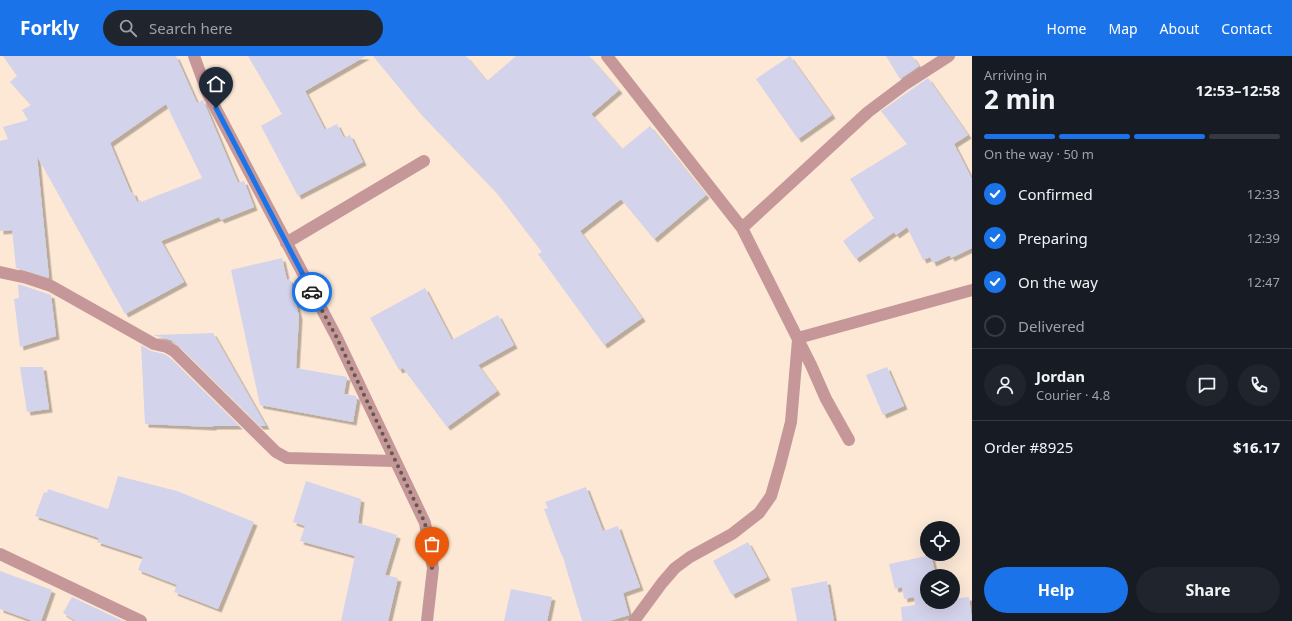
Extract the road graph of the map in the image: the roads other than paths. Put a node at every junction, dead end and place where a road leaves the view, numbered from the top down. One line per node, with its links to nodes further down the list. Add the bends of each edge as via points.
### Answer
1 (194, 56): 6 (street, via 208,94)
2 (607, 56): 5 (street)
3 (949, 56): 5 (street, via 868,112)
4 (424, 161): 6 (street)
5 (742, 228): 9 (street)
6 (286, 243): 11 (street, via 337,338)
7 (0, 272): 11 (street, via 52,286 154,344 174,351 282,456)
8 (972, 290): 9 (street)
9 (798, 338): 10 (street); 15 (street, via 791,422 771,496 759,513 732,534 675,568)
10 (849, 440)
11 (394, 461): 14 (street, via 425,523 432,568)
12 (0, 554): 13 (street)
13 (141, 621)
14 (427, 621)
15 (634, 621)

